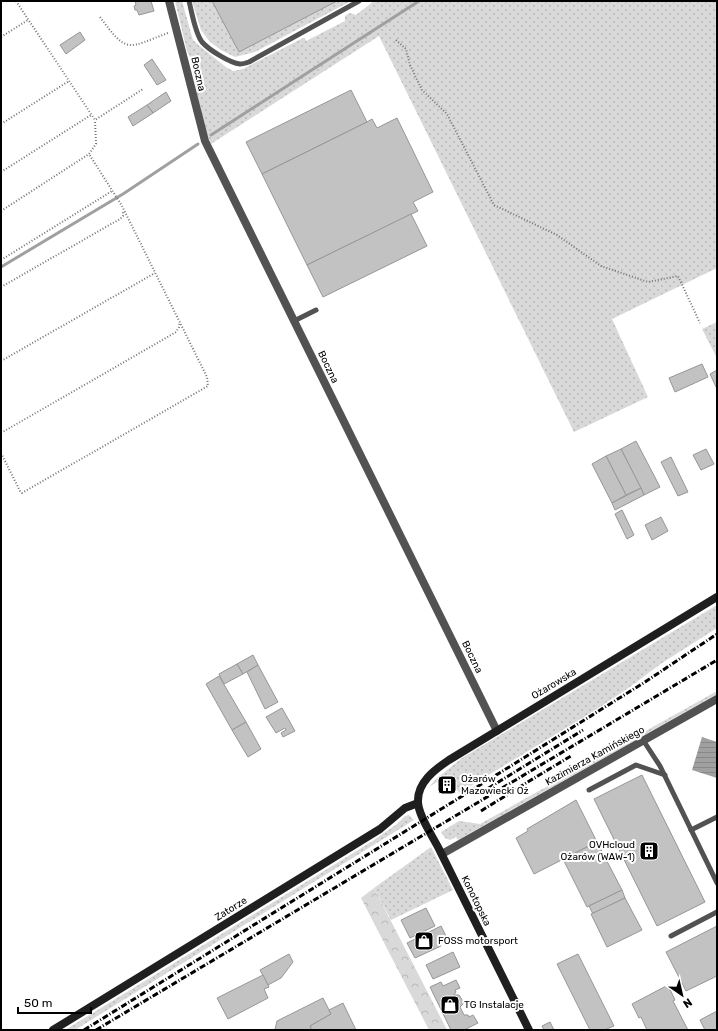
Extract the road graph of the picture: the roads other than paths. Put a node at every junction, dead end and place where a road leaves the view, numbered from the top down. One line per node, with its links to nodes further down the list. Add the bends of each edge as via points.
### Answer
1 (169, 1): 5 (street, Boczna, via 205,141)
2 (189, 1): 3 (lane, via 202,42 228,60 241,64 249,62)
3 (359, 1)
4 (316, 310): 5 (lane)
5 (294, 320): 8 (street, Boczna)
6 (717, 598): 8 (main road, Ożarowska)
7 (717, 699): 9 (street, Kazimierza Kamińskiego)
8 (497, 731): 12 (main road, Ożarowska, via 432,772 422,786)
9 (643, 740): 10 (lane); 15 (street, Kazimierza Kamińskiego)
10 (664, 775): 11 (lane, via 636,765); 14 (lane)
11 (589, 790)
12 (418, 803): 15 (main road, Konotopska, via 419,811); 19 (main road, Zatorze, via 408,806 374,833)
13 (717, 817): 14 (lane)
14 (691, 830): 16 (lane)
15 (442, 854): 20 (main road, Konotopska)
16 (717, 883)
17 (717, 912): 18 (lane)
18 (671, 936)
19 (53, 1030)
20 (529, 1030)

